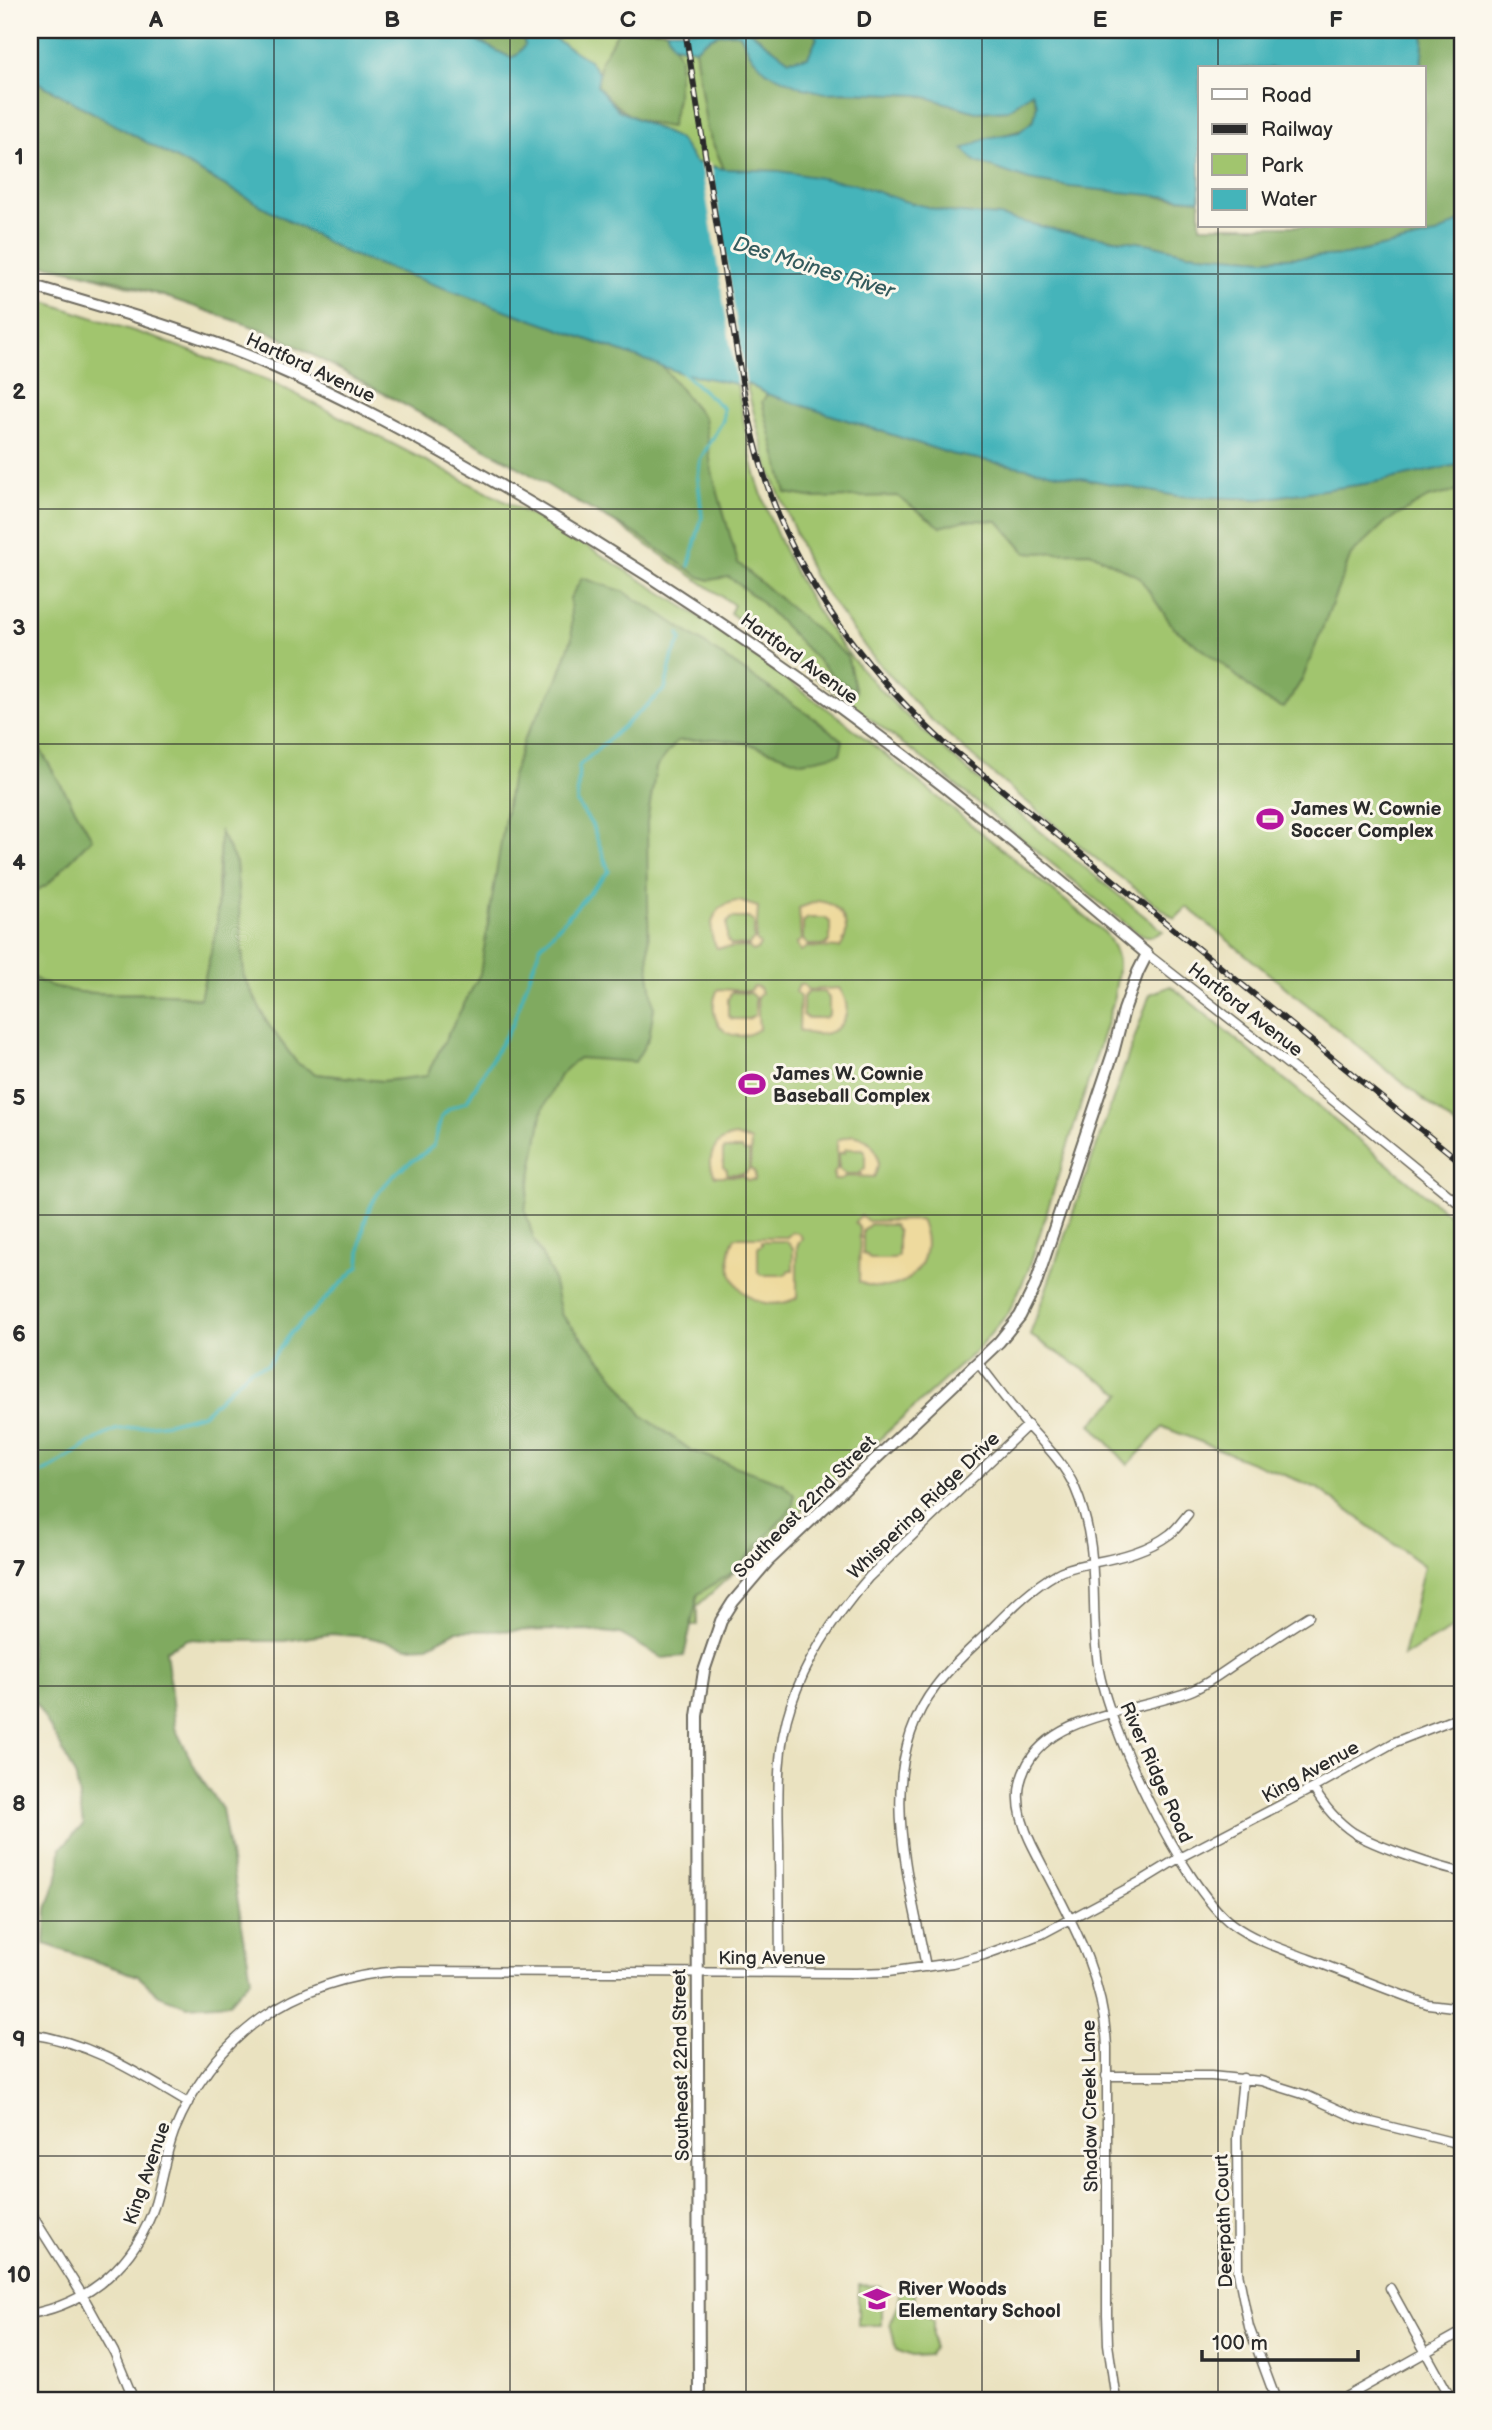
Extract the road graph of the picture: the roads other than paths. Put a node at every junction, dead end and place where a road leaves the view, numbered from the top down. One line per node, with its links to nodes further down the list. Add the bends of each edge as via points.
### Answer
1 (30, 285): 2 (street, Hartford Avenue, via 270,364 418,439 551,515 804,681 990,822)
2 (1147, 954): 3 (street, Hartford Avenue); 4 (street, Southeast 22nd Street, via 1124,1010 1035,1286 1012,1327)
3 (1462, 1206)
4 (978, 1363): 5 (street, River Ridge Road); 17 (street, Southeast 22nd Street, via 768,1561 721,1621 704,1671 697,1716)
5 (1028, 1425): 7 (street, River Ridge Road, via 1073,1484 1084,1511); 16 (street, Whispering Ridge Drive, via 869,1577 813,1654 791,1704 778,1779)
6 (1188, 1514): 7 (street, via 1171,1534 1138,1551)
7 (1094, 1563): 9 (street, River Ridge Road, via 1098,1665); 15 (street, via 1058,1572 1013,1607 934,1687 917,1720 904,1758 900,1814)
8 (1309, 1616): 9 (street, Shadow Creek Lane, via 1193,1690)
9 (1112, 1714): 12 (street, River Ridge Road); 14 (street, Shadow Creek Lane, via 1047,1740 1029,1759 1019,1780 1018,1806 1024,1830)
10 (1462, 1716): 11 (street, King Avenue, via 1395,1742)
11 (1313, 1788): 12 (street, King Avenue); 13 (street, via 1328,1812 1354,1833)
12 (1179, 1858): 14 (street, King Avenue); 18 (street, River Ridge Road, via 1215,1910 1247,1934 1413,1999)
13 (1462, 1872)
14 (1070, 1920): 15 (street, King Avenue, via 994,1952); 20 (street, Shadow Creek Lane, via 1102,2000)
15 (926, 1967): 16 (street, King Avenue, via 888,1972)
16 (780, 1972): 17 (street, King Avenue)
17 (697, 1973): 22 (street, King Avenue, via 399,1971 350,1977 303,1993 261,2018 219,2057); 31 (street, Southeast 22nd Street)
18 (1462, 2008)
19 (30, 2034): 22 (street, via 95,2050)
20 (1106, 2076): 21 (street); 32 (street, Shadow Creek Lane, via 1107,2314)
21 (1243, 2078): 23 (street, via 1285,2087 1359,2119); 33 (street, Deerpath Court, via 1237,2137 1238,2272 1249,2327)
22 (188, 2103): 26 (street, King Avenue, via 141,2237 106,2281)
23 (1462, 2148)
24 (30, 2211): 26 (street)
25 (1390, 2288): 29 (street)
26 (83, 2296): 27 (street, King Avenue); 30 (street)
27 (30, 2314)
28 (1462, 2332): 29 (street)
29 (1424, 2353): 34 (street); 35 (street)
30 (134, 2400)
31 (699, 2400)
32 (1116, 2400)
33 (1276, 2400)
34 (1341, 2400)
35 (1452, 2400)

